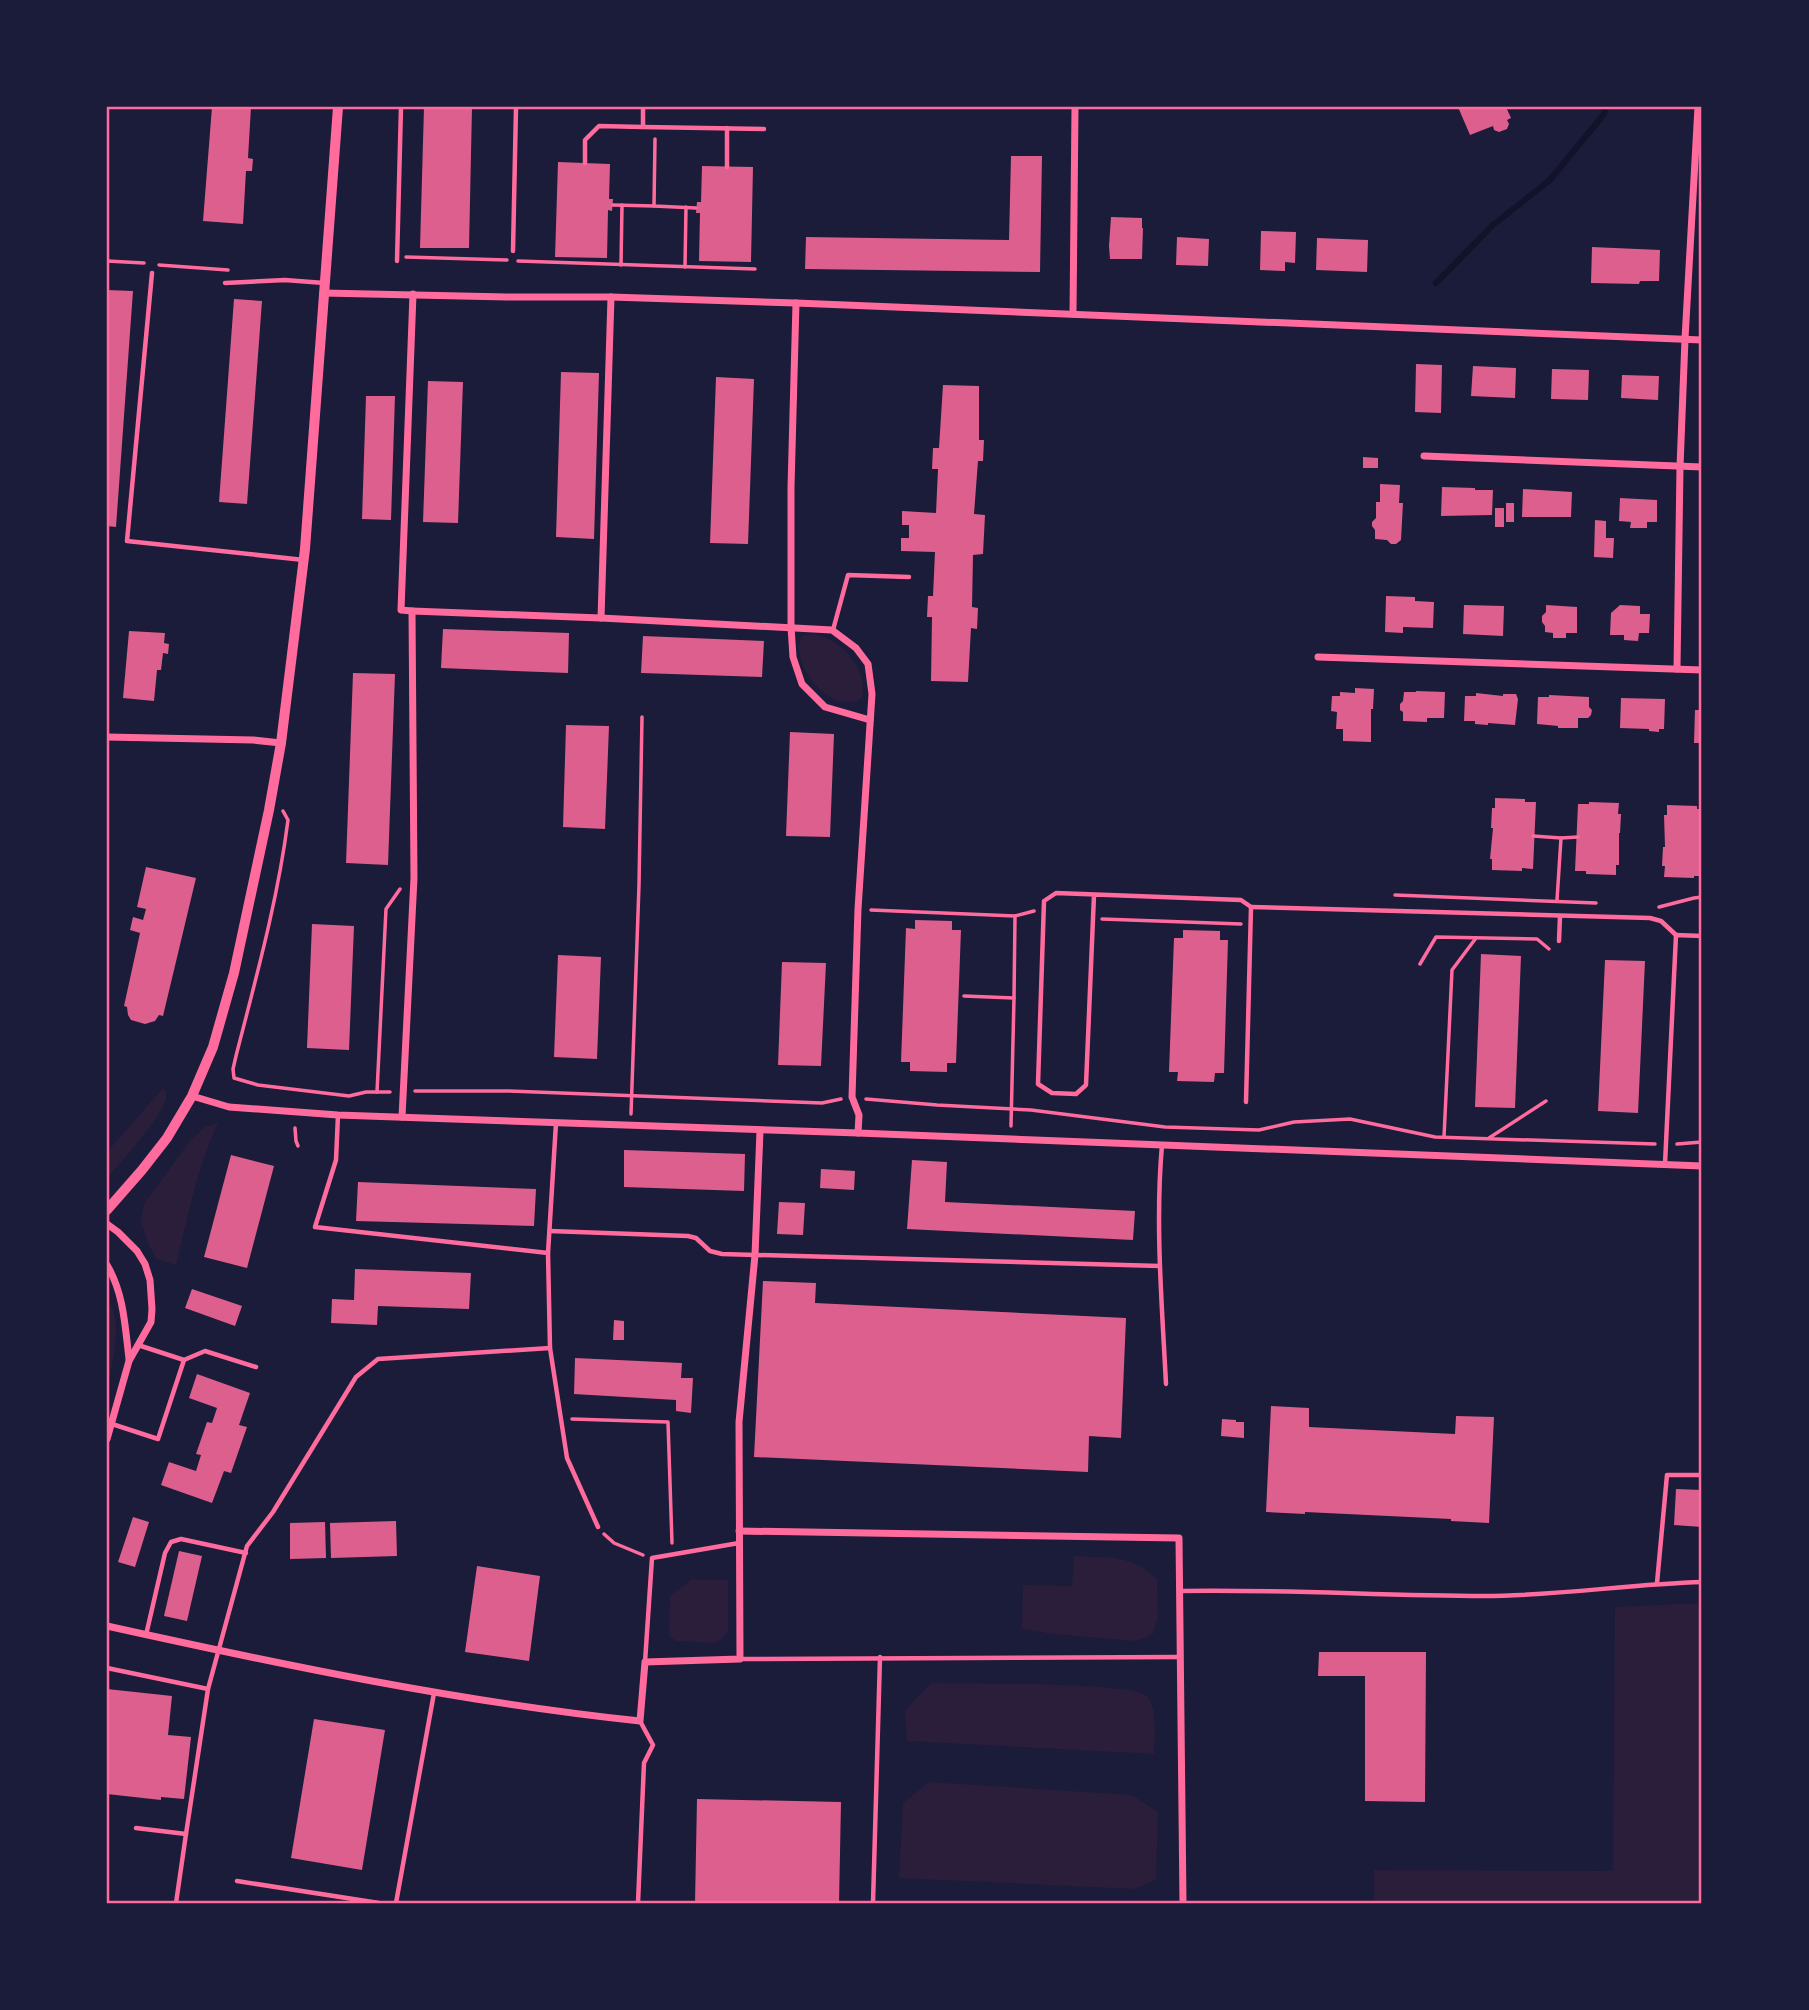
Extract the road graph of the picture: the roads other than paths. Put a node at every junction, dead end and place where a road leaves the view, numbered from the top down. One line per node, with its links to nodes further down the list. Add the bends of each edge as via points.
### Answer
1 (338, 107): 16 (street)
2 (401, 107): 13 (lane)
3 (516, 107): 12 (lane)
4 (643, 107): 7 (lane)
5 (1074, 107): 20 (street)
6 (1698, 107): 21 (street)
7 (643, 127): 8 (lane); 10 (lane, via 599,126 585,140)
8 (727, 128): 9 (lane); 11 (lane)
9 (764, 129)
10 (585, 163)
11 (727, 167)
12 (513, 251)
13 (397, 259)
14 (152, 273): 26 (lane, via 127,541)
15 (225, 283): 16 (lane, via 285,280)
16 (323, 288): 17 (street); 26 (street)
17 (413, 294): 18 (street); 28 (street, via 401,610)
18 (611, 297): 19 (street); 29 (street)
19 (796, 303): 20 (street); 30 (street)
20 (1073, 314): 21 (street)
21 (1685, 339): 22 (street); 24 (street)
22 (1702, 340)
23 (1424, 456): 24 (street)
24 (1680, 467): 25 (street); 33 (street)
25 (1702, 467)
26 (304, 560): 37 (street)
27 (909, 577): 31 (lane, via 848,575)
28 (412, 611): 29 (street); 47 (street, via 414,878)
29 (601, 618): 30 (street)
30 (791, 627): 31 (street); 35 (street, via 793,657 802,684 825,707)
31 (832, 630): 35 (street, via 868,664)
32 (1318, 657): 33 (street)
33 (1677, 669): 34 (street)
34 (1702, 670)
35 (870, 720): 50 (street, via 852,1097 859,1115)
36 (107, 737): 37 (street)
37 (281, 743): 44 (street, via 225,1010)
38 (1094, 895): 38 (lane, via 1086,1085 1076,1094 1052,1093 1038,1084 1044,901 1056,893); 39 (lane, via 1241,900)
39 (1251, 907): 40 (lane); 45 (lane)
40 (1560, 916): 41 (lane, via 1650,918 1661,921); 43 (lane)
41 (1676, 935): 42 (lane); 52 (lane)
42 (1702, 936)
43 (1559, 941)
44 (192, 1096): 46 (street, via 229,1107); 54 (street, via 167,1138)
45 (1246, 1102)
46 (338, 1115): 47 (street); 57 (lane, via 335,1160 315,1227)
47 (402, 1117): 48 (street)
48 (556, 1123): 49 (street); 56 (lane)
49 (760, 1130): 50 (street); 58 (street)
50 (858, 1133): 51 (street)
51 (1162, 1145): 52 (street); 60 (lane)
52 (1665, 1164): 53 (street)
53 (1702, 1166)
54 (107, 1210)
55 (107, 1224): 61 (street, via 137,1251 150,1280 151,1322)
56 (550, 1231): 57 (lane); 58 (lane, via 688,1236 710,1251)
57 (548, 1253): 62 (lane)
58 (755, 1255): 60 (lane); 71 (street, via 739,1422)
59 (107, 1265): 64 (street, via 122,1304)
60 (1160, 1266): 66 (lane)
61 (138, 1345): 63 (lane); 64 (street)
62 (550, 1348): 70 (lane, via 567,1458); 73 (lane, via 378,1359 356,1377)
63 (184, 1360): 65 (lane, via 205,1351); 67 (lane, via 158,1439)
64 (129, 1361): 67 (street)
65 (256, 1367)
66 (1166, 1384)
67 (111, 1424): 68 (street)
68 (107, 1439)
69 (1702, 1475): 75 (lane, via 1667,1475)
70 (598, 1527)
71 (739, 1531): 72 (street); 76 (street, via 1179,1538)
72 (739, 1544): 82 (street); 83 (lane, via 652,1558)
73 (246, 1553): 78 (lane, via 181,1539 171,1542 164,1553); 79 (lane)
74 (1702, 1582): 75 (lane)
75 (1657, 1583): 76 (lane, via 1486,1596)
76 (1179, 1591): 81 (street)
77 (107, 1626): 78 (street)
78 (146, 1635): 79 (street)
79 (218, 1650): 85 (lane); 86 (street)
80 (880, 1657): 81 (lane); 82 (lane); 95 (lane)
81 (1179, 1657): 96 (street)
82 (740, 1659): 83 (street)
83 (645, 1662): 87 (street)
84 (107, 1668): 85 (lane)
85 (208, 1689): 89 (lane)
86 (434, 1693): 87 (street); 93 (lane)
87 (640, 1721): 94 (lane, via 653,1745 644,1763)
88 (136, 1828): 89 (lane)
89 (186, 1834): 91 (lane)
90 (237, 1881): 92 (lane)
91 (176, 1903)
92 (379, 1903)
93 (396, 1903)
94 (638, 1903)
95 (873, 1903)
96 (1183, 1903)

